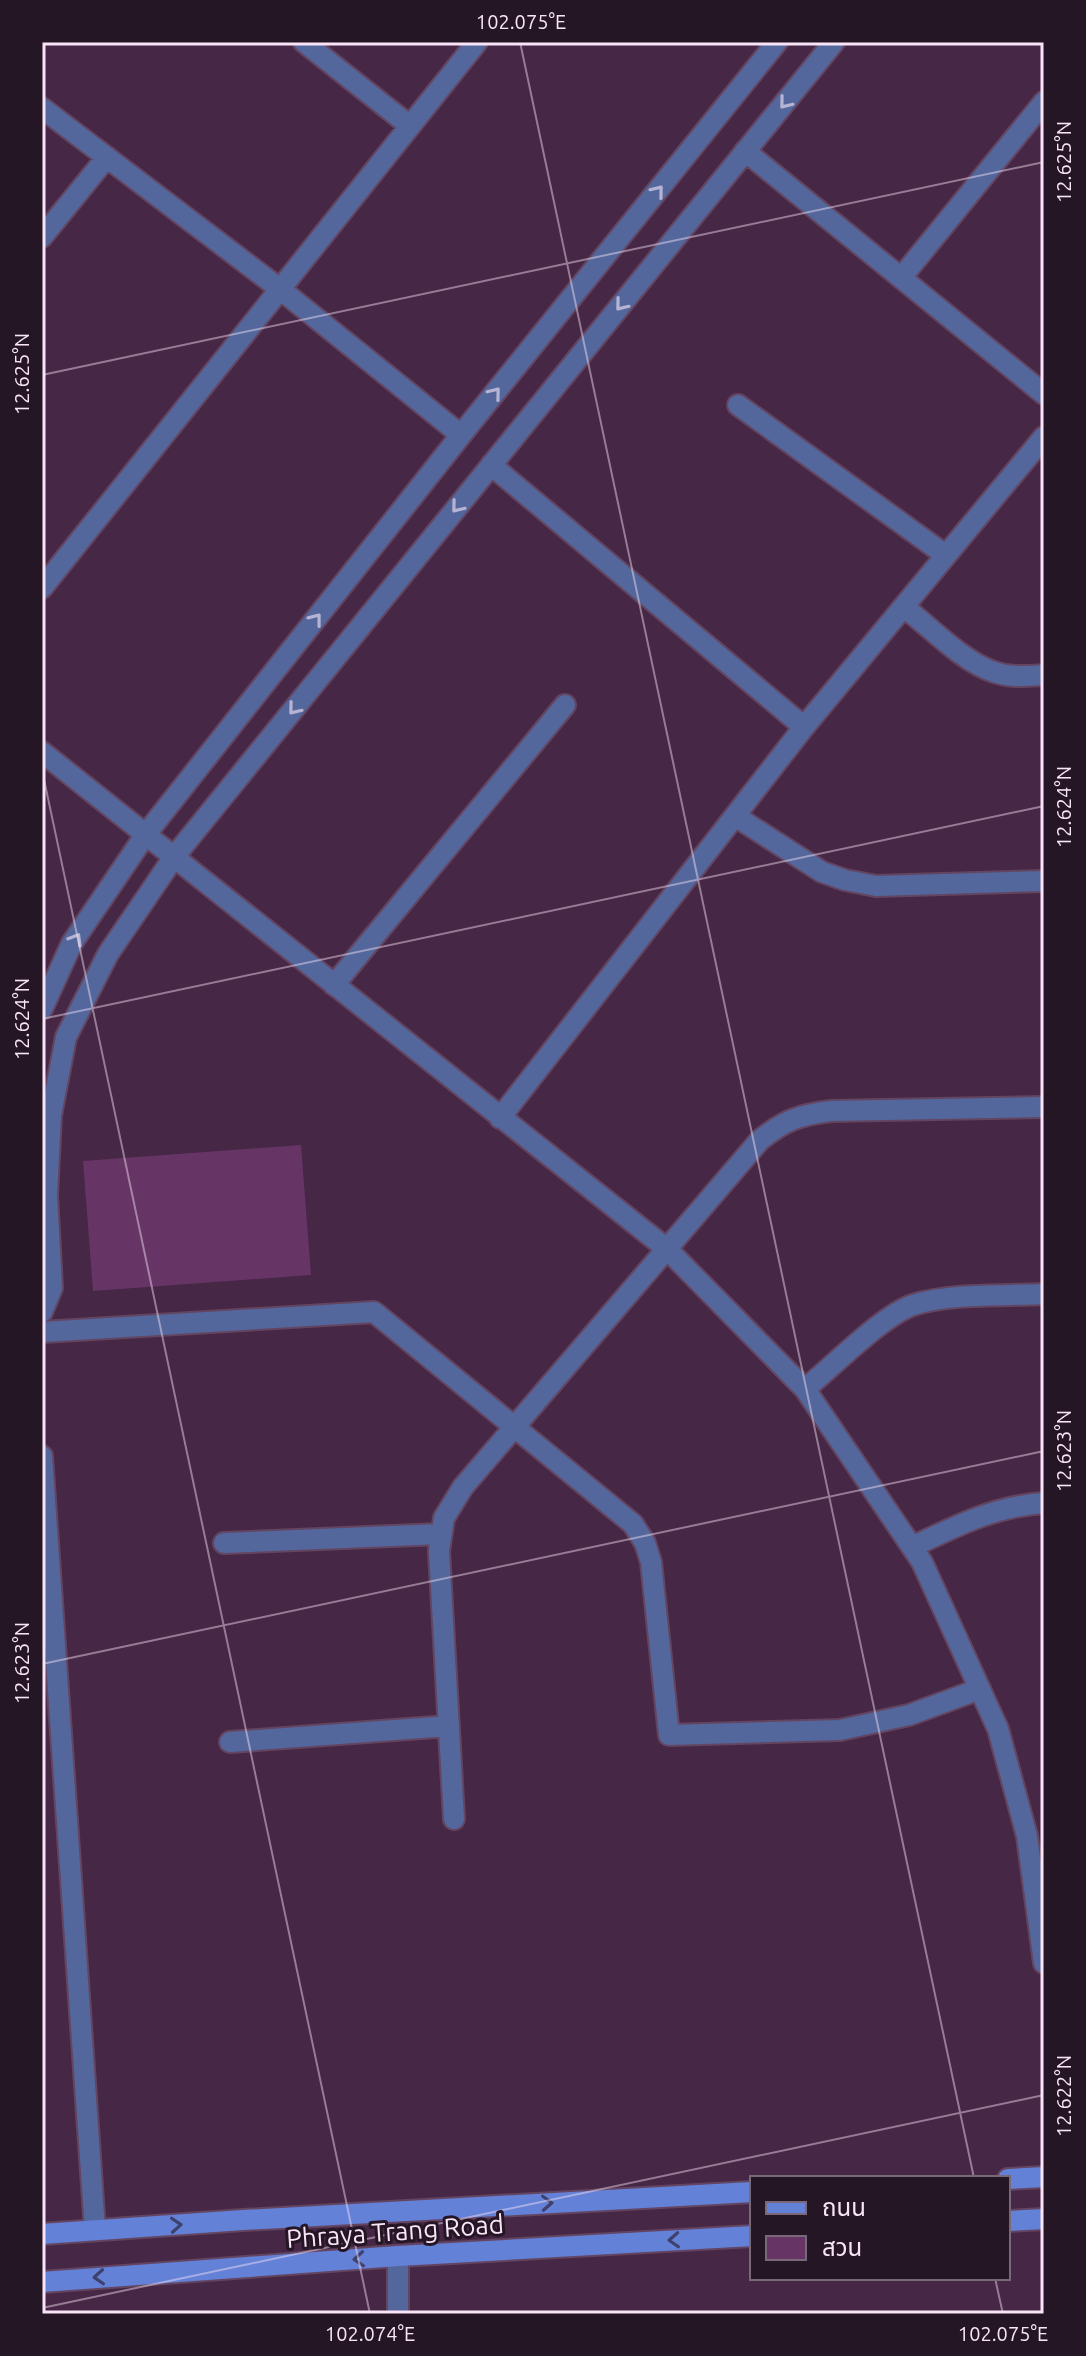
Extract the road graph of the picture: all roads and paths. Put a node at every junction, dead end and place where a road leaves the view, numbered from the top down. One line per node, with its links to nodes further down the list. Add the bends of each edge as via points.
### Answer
1 (304, 42): 7 (street)
2 (477, 42): 7 (street)
3 (777, 42): 15 (street, one-way to 3)
4 (834, 42): 8 (street, one-way to 8)
5 (1044, 102): 11 (street)
6 (42, 108): 9 (street)
7 (410, 126): 12 (street)
8 (745, 151): 11 (street); 17 (street, one-way to 17)
9 (107, 157): 10 (street); 12 (street)
10 (42, 237)
11 (901, 278): 13 (street)
12 (280, 289): 15 (street); 19 (street)
13 (1044, 394)
14 (738, 405): 18 (street)
15 (461, 435): 26 (street, one-way to 15)
16 (1044, 437): 18 (street)
17 (491, 465): 23 (street); 27 (street, one-way to 27)
18 (944, 554): 20 (street)
19 (42, 588)
20 (904, 607): 21 (street, via 977,665 1016,676); 23 (street)
21 (1044, 675)
22 (565, 705): 29 (street)
23 (804, 727): 25 (street)
24 (42, 752): 26 (street)
25 (735, 816): 28 (street, via 822,872 845,880 876,886); 32 (street)
26 (146, 834): 27 (street); 30 (street, one-way to 26, via 72,943)
27 (174, 857): 29 (street); 35 (street, via 108,954 66,1037 51,1115 47,1195 52,1288)
28 (1044, 881)
29 (334, 985): 32 (street)
30 (42, 1009)
31 (1044, 1107): 33 (street, via 804,1114 760,1140)
32 (500, 1118): 33 (street)
33 (667, 1249): 37 (street); 38 (street)
34 (1044, 1294): 37 (street, via 913,1305 892,1315)
35 (42, 1312)
36 (42, 1332): 38 (street, via 374,1312)
37 (805, 1389): 43 (street)
38 (515, 1427): 41 (street, via 451,1502); 44 (street, via 633,1524 645,1543 669,1735 840,1730 909,1715)
39 (42, 1456): 54 (street)
40 (1044, 1503): 43 (street, via 1001,1508)
41 (440, 1534): 42 (street); 45 (street)
42 (224, 1543)
43 (912, 1547): 44 (street)
44 (980, 1689): 48 (street, via 998,1729 1027,1836)
45 (449, 1726): 46 (street); 47 (street)
46 (230, 1742)
47 (454, 1819)
48 (1044, 1963)
49 (1044, 2177): 50 (main road)
50 (1010, 2179)
51 (750, 2192): 54 (main road, Phraya Trang Road, one-way to 51)
52 (1044, 2219): 53 (main road)
53 (1010, 2221)
54 (95, 2230): 55 (main road, Phraya Trang Road)
55 (42, 2234)
56 (750, 2236): 57 (main road, Phraya Trang Road, one-way to 57)
57 (398, 2256): 58 (main road, Phraya Trang Road, one-way to 58); 59 (street)
58 (42, 2282)
59 (398, 2314)

